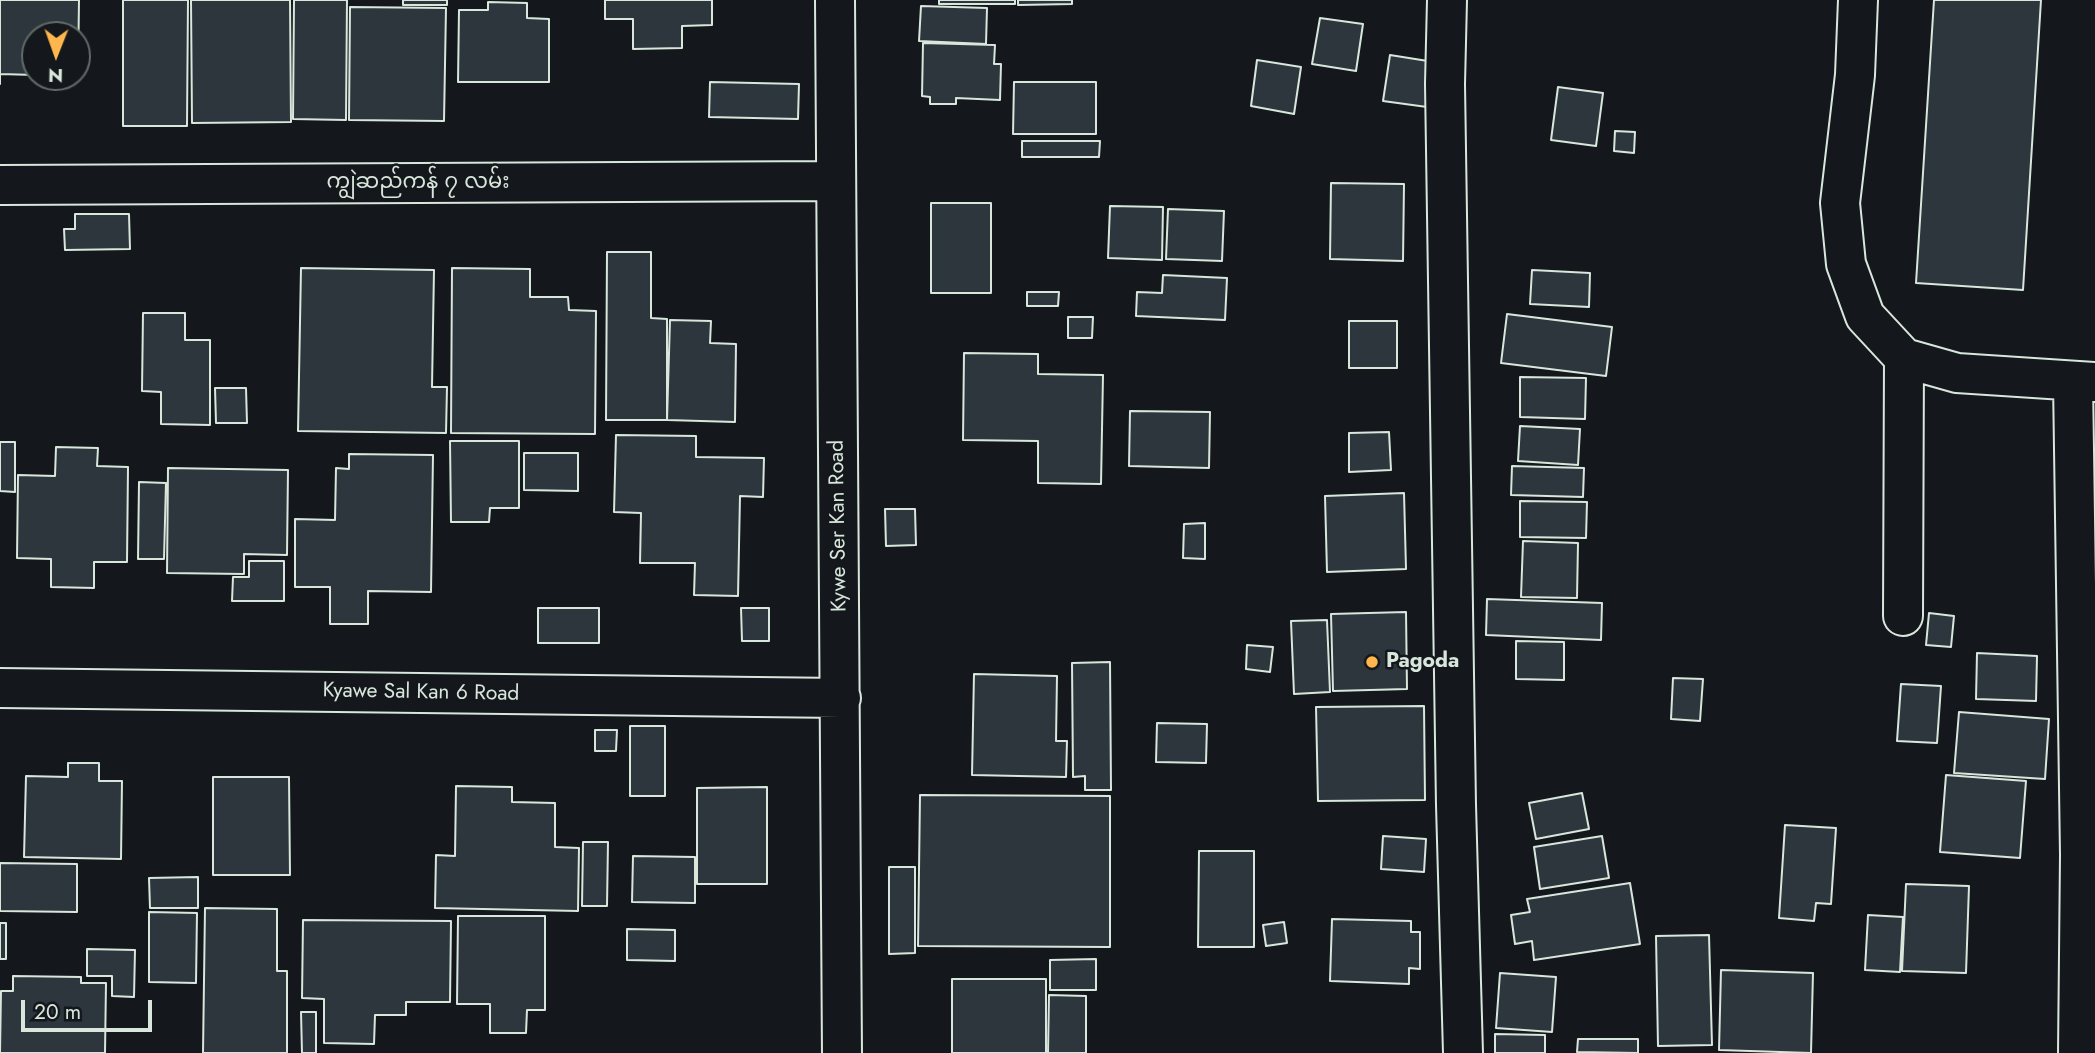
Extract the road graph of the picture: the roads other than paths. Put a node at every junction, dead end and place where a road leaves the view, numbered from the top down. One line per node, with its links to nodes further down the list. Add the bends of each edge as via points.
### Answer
1 (835, 0): 4 (street, Kywe Ser Kan Road)
2 (1447, 0): 12 (street, via 1445,126)
3 (1858, 0): 6 (street, via 1855,75 1840,203 1846,264 1865,316)
4 (836, 181): 5 (street, ကျွဲဆည်ကန် ၇ လမ်း); 10 (street, Kywe Ser Kan Road)
5 (0, 185)
6 (1904, 358): 7 (street, via 1957,373); 8 (street)
7 (2084, 381): 13 (street)
8 (1903, 616)
9 (0, 688): 10 (street, Kyawe Sal Kan 6 Road)
10 (841, 698): 11 (street, Kywe Ser Kan Road)
11 (842, 1053)
12 (1463, 1053)
13 (2078, 1053)

